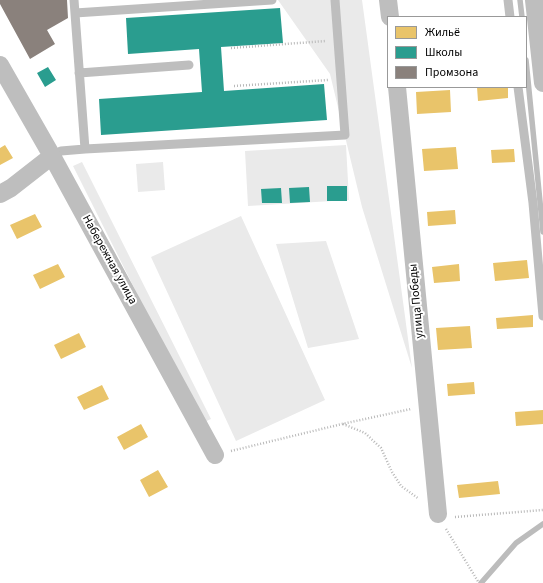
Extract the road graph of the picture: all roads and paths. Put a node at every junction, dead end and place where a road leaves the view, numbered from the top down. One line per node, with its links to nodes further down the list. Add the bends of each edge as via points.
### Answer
1 (74, 0): 7 (lane)
2 (272, 0): 7 (lane)
3 (335, 0): 10 (lane)
4 (388, 0): 8 (street)
5 (508, 0): 9 (lane)
6 (534, 0): 16 (street)
7 (75, 14): 14 (lane)
8 (390, 16)
9 (510, 16)
10 (338, 41): 11 (path); 15 (lane)
11 (231, 48)
12 (0, 65): 23 (street, Набережная улица)
13 (188, 65): 14 (lane)
14 (79, 72): 21 (lane)
15 (341, 79): 17 (path); 20 (lane, via 345,135)
16 (543, 83)
17 (234, 86)
18 (397, 88): 26 (street, улица Победы)
19 (518, 88): 25 (lane)
20 (210, 142): 21 (lane); 22 (lane)
21 (85, 149): 23 (lane, via 61,151)
22 (210, 152)
23 (52, 156): 24 (street); 28 (street, Набережная улица)
24 (0, 194)
25 (543, 316)
26 (427, 406): 27 (path); 30 (street, улица Победы)
27 (342, 424): 28 (path); 30 (path, via 365,434 381,448 401,486)
28 (215, 455)
29 (543, 510): 30 (path, via 446,518)
30 (438, 514): 31 (path)
31 (479, 583)

